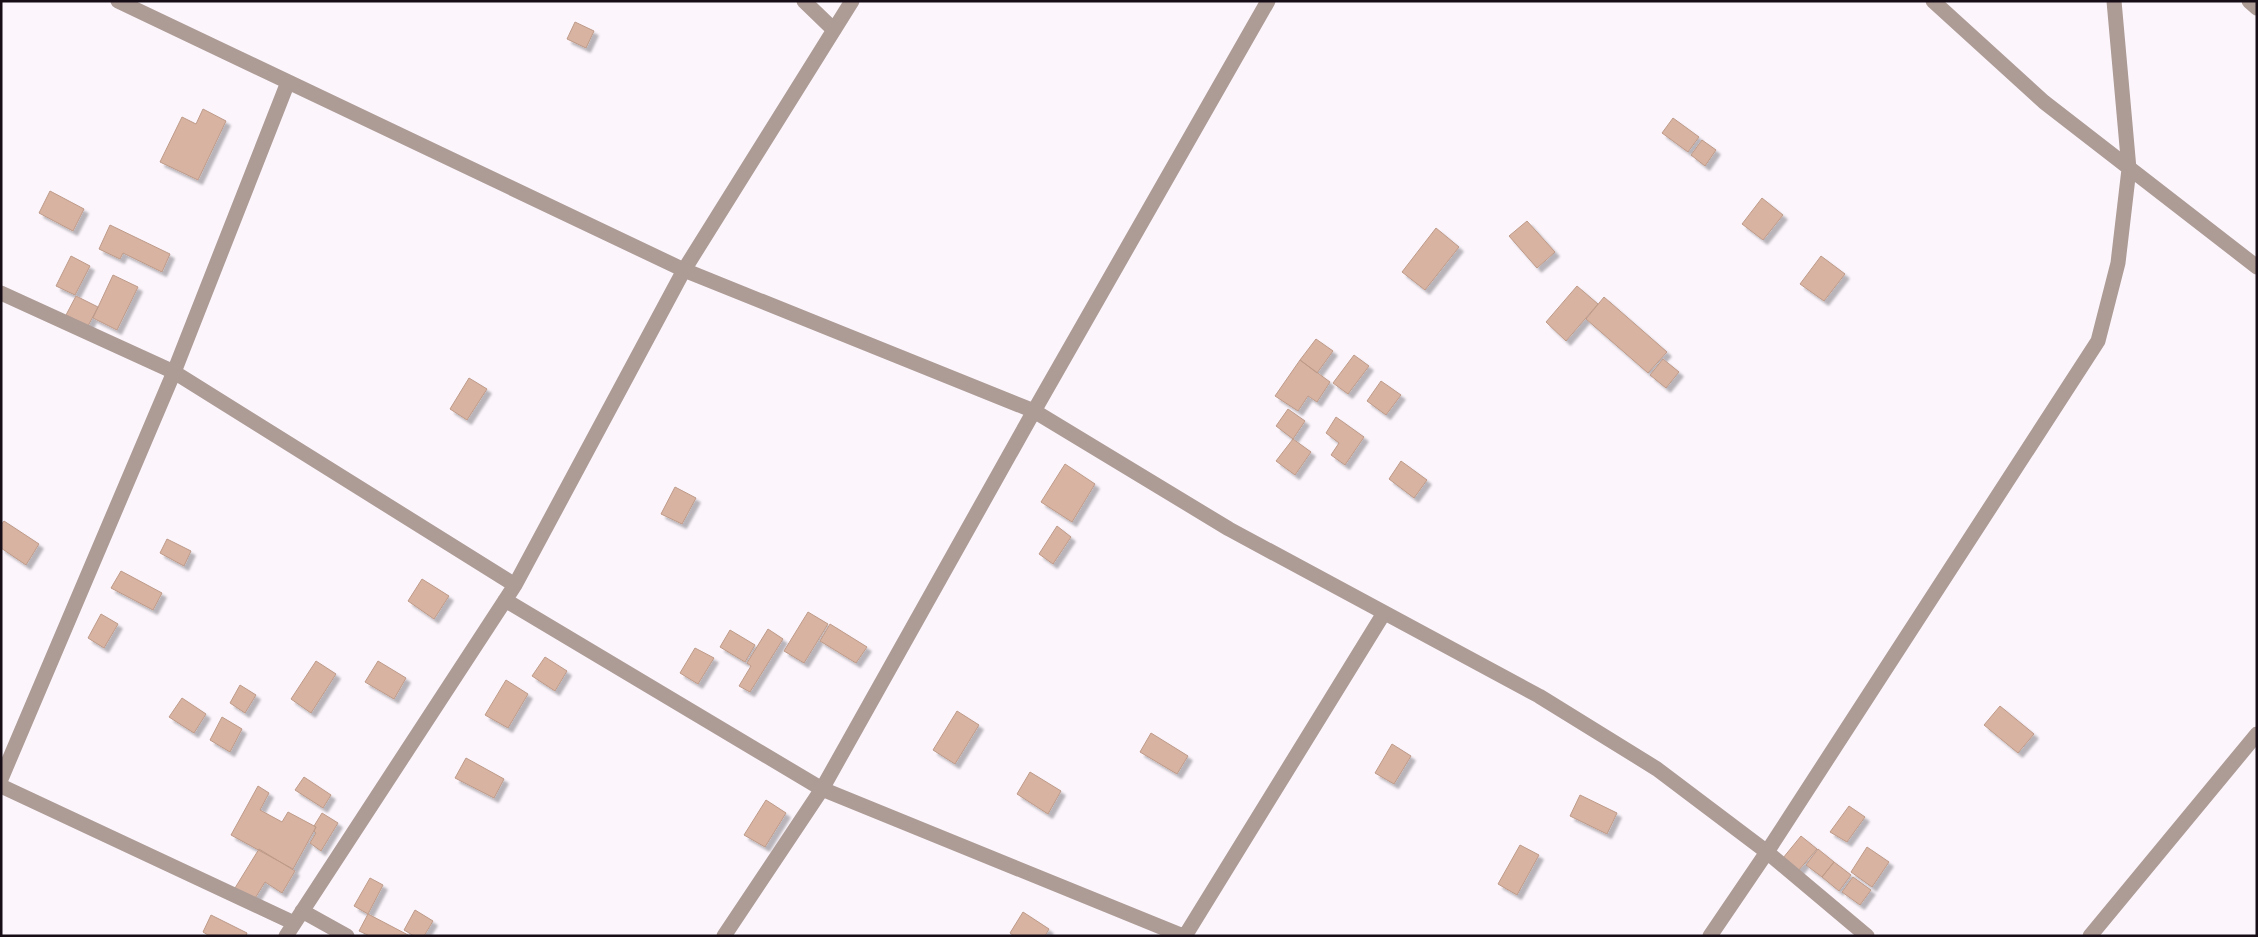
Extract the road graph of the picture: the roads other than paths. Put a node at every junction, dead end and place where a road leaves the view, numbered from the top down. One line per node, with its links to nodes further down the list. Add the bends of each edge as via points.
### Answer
1 (118, 1): 10 (street)
2 (804, 1): 9 (street)
3 (852, 1): 9 (street)
4 (1268, 1): 16 (street)
5 (1933, 1): 11 (street, via 2044,102)
6 (2114, 1): 11 (street)
7 (2249, 1): 8 (street)
8 (2257, 8)
9 (834, 30): 13 (street)
10 (288, 82): 13 (street); 15 (street)
11 (2129, 169): 12 (street); 24 (street, via 2118,263 2098,341)
12 (2257, 268)
13 (684, 270): 16 (street); 17 (street)
14 (1, 293): 15 (street)
15 (174, 372): 17 (street); 21 (street)
16 (1034, 411): 19 (street, via 1229,529); 23 (street)
17 (515, 585): 18 (street)
18 (505, 600): 23 (street); 25 (street)
19 (1384, 613): 24 (street, via 1539,696 1657,769); 29 (street)
20 (2257, 734): 32 (street)
21 (1, 779)
22 (1, 786): 25 (street)
23 (822, 789): 28 (street); 29 (street)
24 (1767, 852): 30 (street); 31 (street)
25 (298, 917): 26 (street); 27 (street)
26 (286, 936)
27 (347, 936)
28 (724, 936)
29 (1184, 936)
30 (1710, 936)
31 (1867, 936)
32 (2090, 936)

